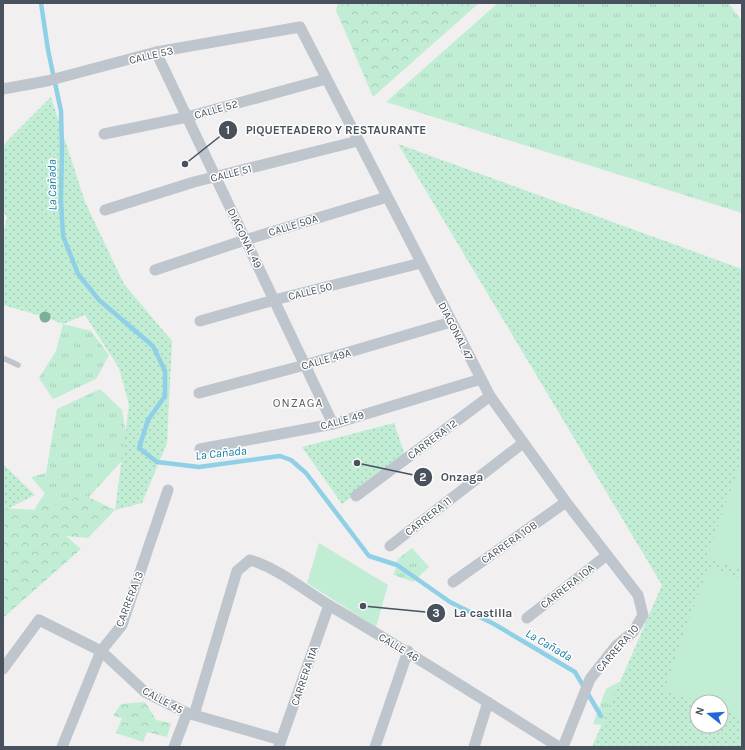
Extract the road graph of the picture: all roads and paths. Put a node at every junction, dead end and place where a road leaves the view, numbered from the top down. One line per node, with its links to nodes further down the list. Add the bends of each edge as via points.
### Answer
1 (300, 27): 2 (street, CALLE 53); 3 (street, DIAGONAL 47)
2 (156, 52): 4 (street, CALLE 53, via 47,81); 5 (street, DIAGONAL 49)
3 (326, 78): 5 (street, CALLE 52); 7 (street, DIAGONAL 47)
4 (3, 89)
5 (187, 117): 6 (street, CALLE 52); 8 (street, DIAGONAL 49)
6 (104, 134)
7 (358, 141): 8 (street, CALLE 51); 9 (street, DIAGONAL 47)
8 (216, 177): 10 (street, CALLE 51); 11 (street, DIAGONAL 49)
9 (387, 197): 11 (street, CALLE 50A); 12 (street, DIAGONAL 47)
10 (105, 210)
11 (246, 240): 13 (street, CALLE 50A); 14 (street, DIAGONAL 49)
12 (421, 263): 14 (street, CALLE 50); 16 (street, DIAGONAL 47)
13 (155, 270)
14 (274, 300): 15 (street, CALLE 50); 19 (street, DIAGONAL 49)
15 (200, 321)
16 (452, 322): 19 (street, CALLE 49A); 20 (street, DIAGONAL 47)
17 (3, 358): 18 (lane)
18 (18, 365)
19 (305, 365): 21 (street, CALLE 49A); 23 (street, DIAGONAL 49)
20 (481, 379): 22 (street, DIAGONAL 47); 23 (street, CALLE 49)
21 (200, 393)
22 (490, 396): 24 (street, DIAGONAL 47); 27 (street, CARRERA 12)
23 (333, 424): 25 (street, CALLE 49)
24 (523, 443): 28 (street, DIAGONAL 47); 29 (street, CARRERA 11)
25 (200, 449)
26 (168, 490): 35 (street, CARRERA 13, via 122,625)
27 (356, 496)
28 (566, 502): 30 (street, DIAGONAL 47); 31 (street, CARRERA 10B)
29 (390, 546)
30 (607, 555): 33 (street, DIAGONAL 47, via 638,595); 34 (street, CARRERA 10A)
31 (453, 582)
32 (328, 605): 36 (street, CALLE 46); 39 (street, CALLE 46, via 265,565 250,560 238,571); 40 (street, CARRERA 11A)
33 (643, 615): 46 (street, CARRERA 10, via 633,632 616,646 590,679)
34 (526, 618)
35 (101, 651): 37 (street, CALLE 45, via 39,620); 39 (street, CALLE 45, via 145,692); 41 (street, CARRERA 13)
36 (408, 651): 38 (street, CALLE 46); 43 (street)
37 (3, 669)
38 (488, 702): 44 (street); 45 (street, CALLE 46)
39 (191, 714): 40 (street, CALLE 45); 42 (street)
40 (280, 744)
41 (62, 747)
42 (174, 747)
43 (375, 747)
44 (474, 747)
45 (559, 747)
46 (563, 747)

